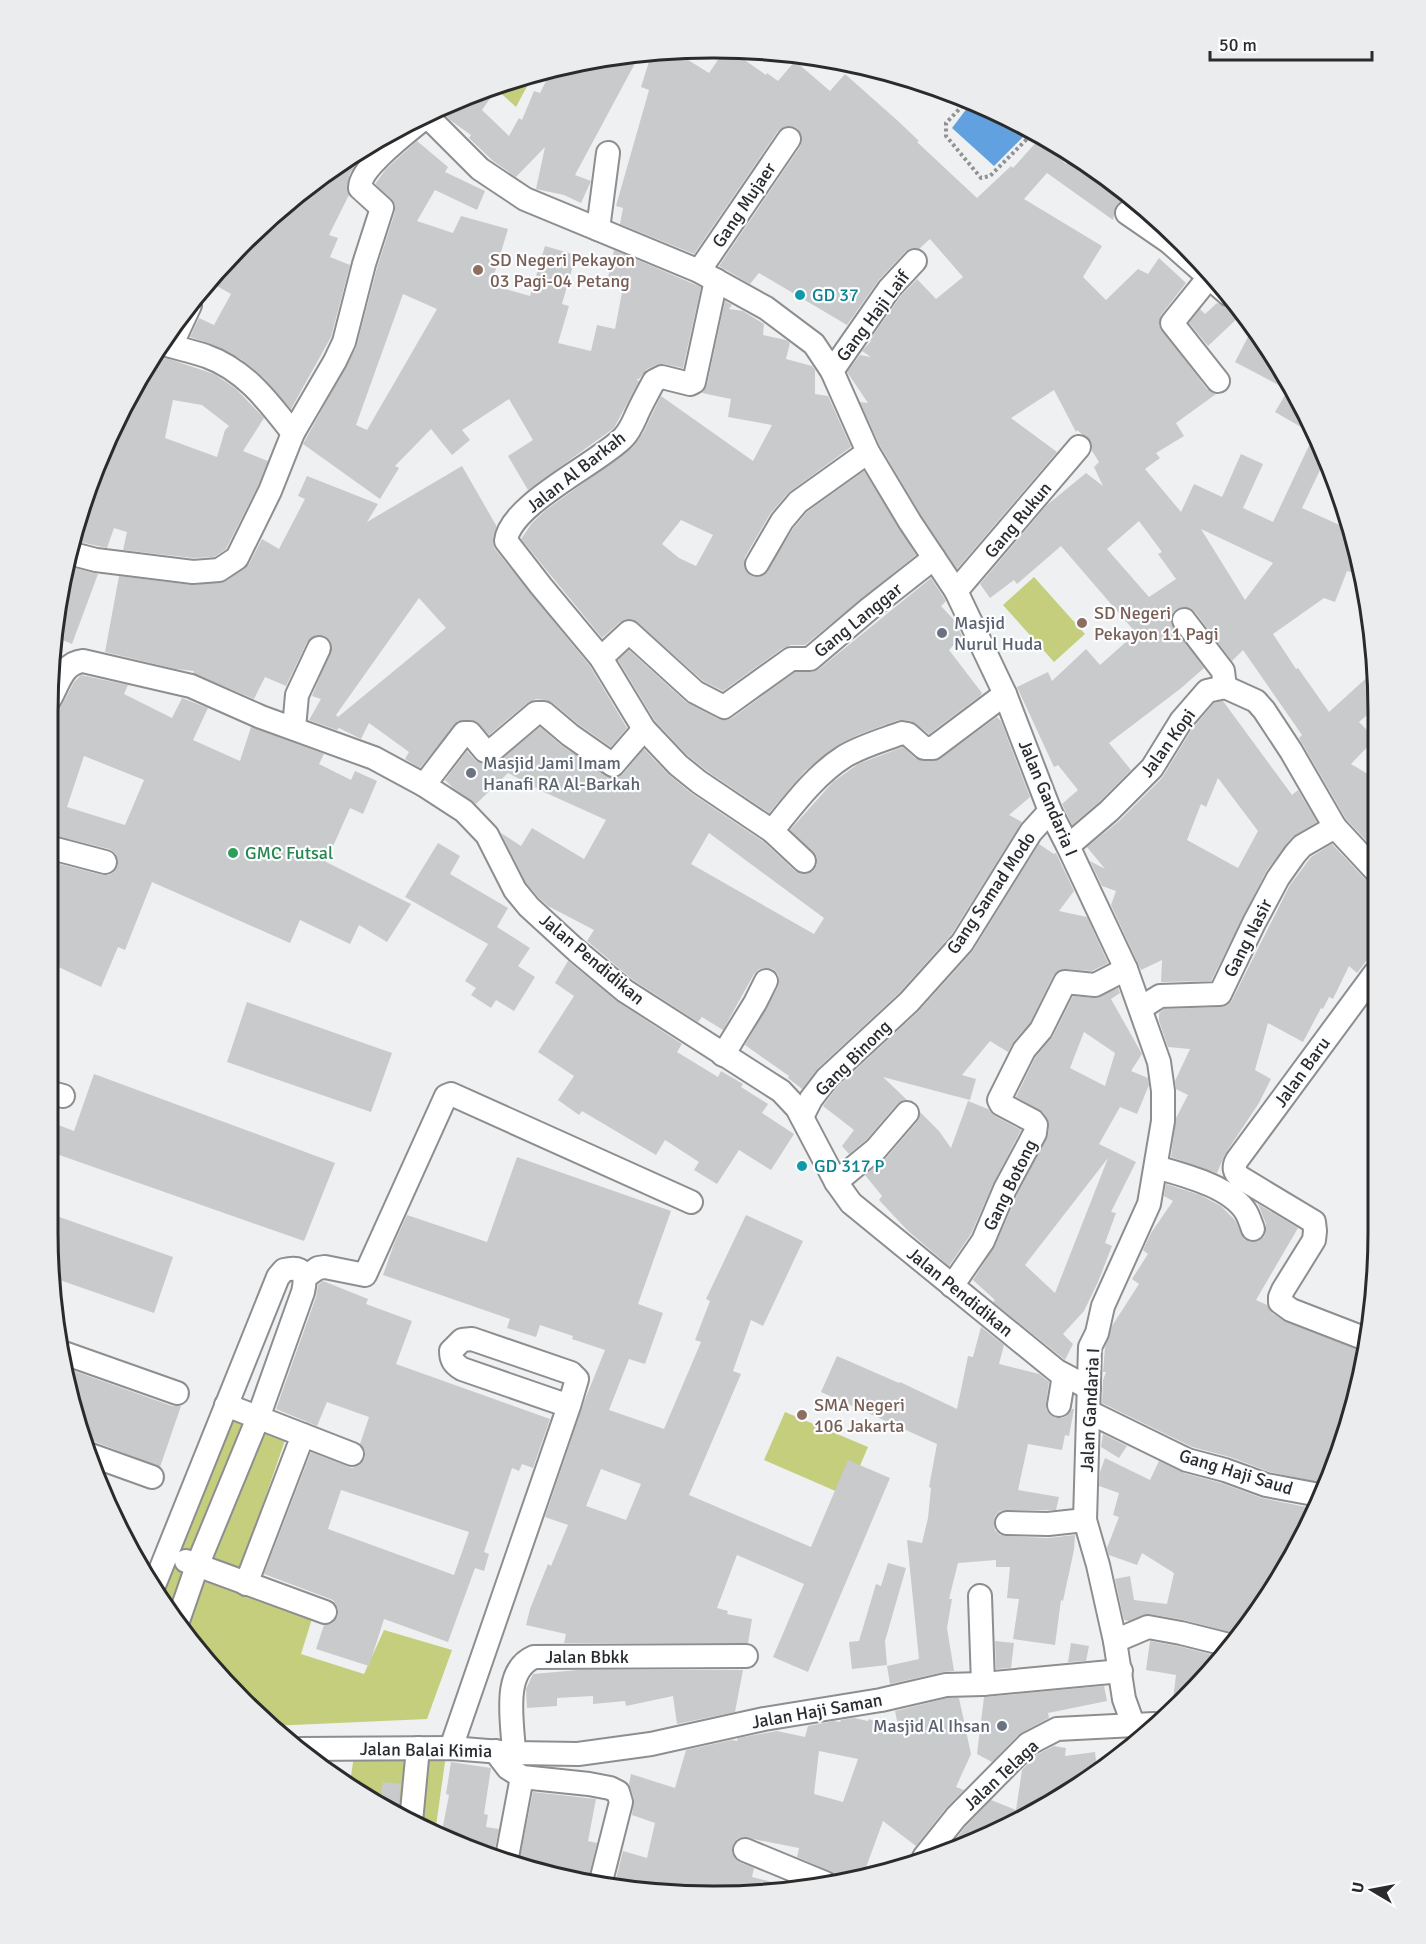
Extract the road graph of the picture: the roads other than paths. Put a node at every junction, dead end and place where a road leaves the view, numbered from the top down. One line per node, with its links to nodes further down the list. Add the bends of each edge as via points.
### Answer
1 (433, 122): 6 (street, Jalan Gandaria I, via 480,169 525,199)
2 (789, 139): 9 (street, Gang Mujaer)
3 (397, 140): 14 (street, via 361,181 360,188 382,206 381,214 344,342)
4 (608, 153): 6 (street)
5 (1127, 213): 7 (street)
6 (598, 229): 9 (street, Jalan Gandaria I)
7 (1167, 242)
8 (915, 261): 12 (street, Gang Haji Laif, via 889,289)
9 (707, 276): 12 (street, Jalan Gandaria I, via 765,308 814,344); 23 (street, Jalan Al Barkah, via 694,382 662,377 654,381 623,438 527,507 506,536 507,543)
10 (1205, 282): 13 (street, via 1172,323)
11 (171, 346): 14 (street, via 232,368 256,388)
12 (832, 371): 16 (street, Jalan Gandaria I)
13 (1218, 381)
14 (293, 433): 17 (street, via 237,558 219,570 159,569)
15 (1079, 447): 20 (street, Gang Rukun)
16 (868, 452): 18 (street, Jalan Gandaria I); 19 (street, via 798,502)
17 (78, 555)
18 (934, 558): 20 (street, Jalan Gandaria I); 23 (street, Gang Langgar, via 810,659 792,658 726,706 695,692 629,632)
19 (757, 564)
20 (956, 591): 26 (street, Jalan Gandaria I)
21 (1184, 620): 25 (street, via 1223,671)
22 (319, 648): 27 (street, via 297,695)
23 (601, 658): 28 (street, Jalan Al Barkah)
24 (60, 681): 27 (street, Jalan Pendidikan, via 68,666 83,661 191,687)
25 (1225, 687): 31 (street, via 1256,701 1264,710); 33 (street, Jalan Kopi, via 1207,691 1180,721 1152,768)
26 (1005, 694): 30 (street, Jalan Gandaria I); 32 (street, via 933,748 924,748 902,733 845,756 807,789)
27 (294, 728): 29 (street, Jalan Pendidikan, via 374,758)
28 (644, 729): 29 (street, via 613,765 544,713 536,713 490,752 470,733 464,733); 32 (street, Jalan Al Barkah, via 699,782)
29 (424, 785): 43 (street, Jalan Pendidikan, via 464,811 487,835 515,890 577,951 625,991)
30 (1050, 812): 33 (street, Jalan Gandaria I); 41 (street, Gang Samad Modo, via 1031,832 962,943)
31 (1335, 827): 36 (street); 42 (street, Gang Nasir, via 1302,846 1278,878 1220,994 1160,996)
32 (772, 831): 35 (street, Jalan Al Barkah)
33 (1068, 846): 38 (street, Jalan Gandaria I)
34 (59, 850): 37 (street)
35 (804, 861)
36 (1367, 861)
37 (105, 862)
38 (1126, 969): 42 (street, Jalan Gandaria I); 51 (street, Gang Botong, via 1095,985 1065,982 1045,1023 1027,1044 999,1100 1035,1122 1035,1133 983,1241)
39 (766, 981): 43 (street)
40 (1367, 985): 52 (street, Jalan Baru, via 1234,1166 1241,1178 1314,1222 1314,1240 1283,1290 1280,1302)
41 (909, 1002): 45 (street, Gang Binong, via 827,1078)
42 (1141, 1008): 46 (street, Jalan Gandaria I, via 1159,1062 1163,1090)
43 (723, 1055): 45 (street, Jalan Pendidikan, via 781,1091)
44 (907, 1113): 47 (street, via 876,1149)
45 (802, 1117): 47 (street, Jalan Pendidikan)
46 (1156, 1167): 49 (street, via 1234,1199); 55 (street, Jalan Gandaria I, via 1149,1204 1103,1306 1090,1347)
47 (836, 1182): 51 (street, Jalan Pendidikan, via 851,1203)
48 (691, 1202): 50 (street, via 451,1094 446,1096 365,1275 325,1267)
49 (1253, 1229)
50 (305, 1277): 58 (street, via 295,1268 284,1270 278,1277); 61 (street)
51 (952, 1286): 54 (street, Jalan Pendidikan)
52 (1359, 1336)
53 (70, 1355): 56 (street)
54 (1064, 1375): 55 (street, Jalan Pendidikan); 57 (street)
55 (1089, 1388): 60 (street, Jalan Gandaria I)
56 (177, 1393)
57 (1059, 1405)
58 (226, 1406): 61 (street); 69 (street)
59 (569, 1407): 59 (street, via 462,1369 454,1364 452,1350 462,1340 472,1339 571,1373 577,1379); 83 (street)
60 (1089, 1412): 66 (street, Gang Haji Saud, via 1187,1460 1266,1485); 67 (street, Jalan Gandaria I)
61 (258, 1418): 62 (street); 70 (street)
62 (303, 1435): 63 (street); 72 (street)
63 (352, 1454)
64 (99, 1458): 65 (street)
65 (152, 1477)
66 (1312, 1494)
67 (1085, 1520): 68 (street, via 1048,1524); 76 (street, Jalan Gandaria I)
68 (1007, 1522)
69 (168, 1552): 70 (street); 71 (street)
70 (197, 1566): 72 (street); 74 (street)
71 (158, 1577)
72 (246, 1584): 75 (street)
73 (980, 1596): 80 (street)
74 (181, 1612)
75 (325, 1612)
76 (1115, 1641): 77 (street, via 1148,1628); 79 (street, Jalan Gandaria I)
77 (1221, 1643)
78 (746, 1656): 85 (street, Jalan Bbkk, via 534,1657 519,1668 512,1690)
79 (1121, 1671): 80 (street, Jalan Haji Saman); 81 (street, Jalan Gandaria I, via 1125,1699)
80 (983, 1684): 85 (street, Jalan Haji Saman, via 946,1685 651,1744 578,1754)
81 (1144, 1724): 88 (street, Jalan Telaga, via 1057,1729 1028,1744)
82 (418, 1748): 83 (street, Jalan Balai Kimia); 84 (street, Jalan Balai Kimia); 87 (street)
83 (452, 1748): 85 (street, Jalan Balai Kimia)
84 (315, 1750)
85 (504, 1752): 86 (street, via 508,1768)
86 (522, 1777): 90 (street); 91 (street, via 590,1784 618,1792 621,1802)
87 (412, 1812)
88 (931, 1848)
89 (745, 1850): 92 (street)
90 (508, 1852)
91 (602, 1876)
92 (812, 1878)

